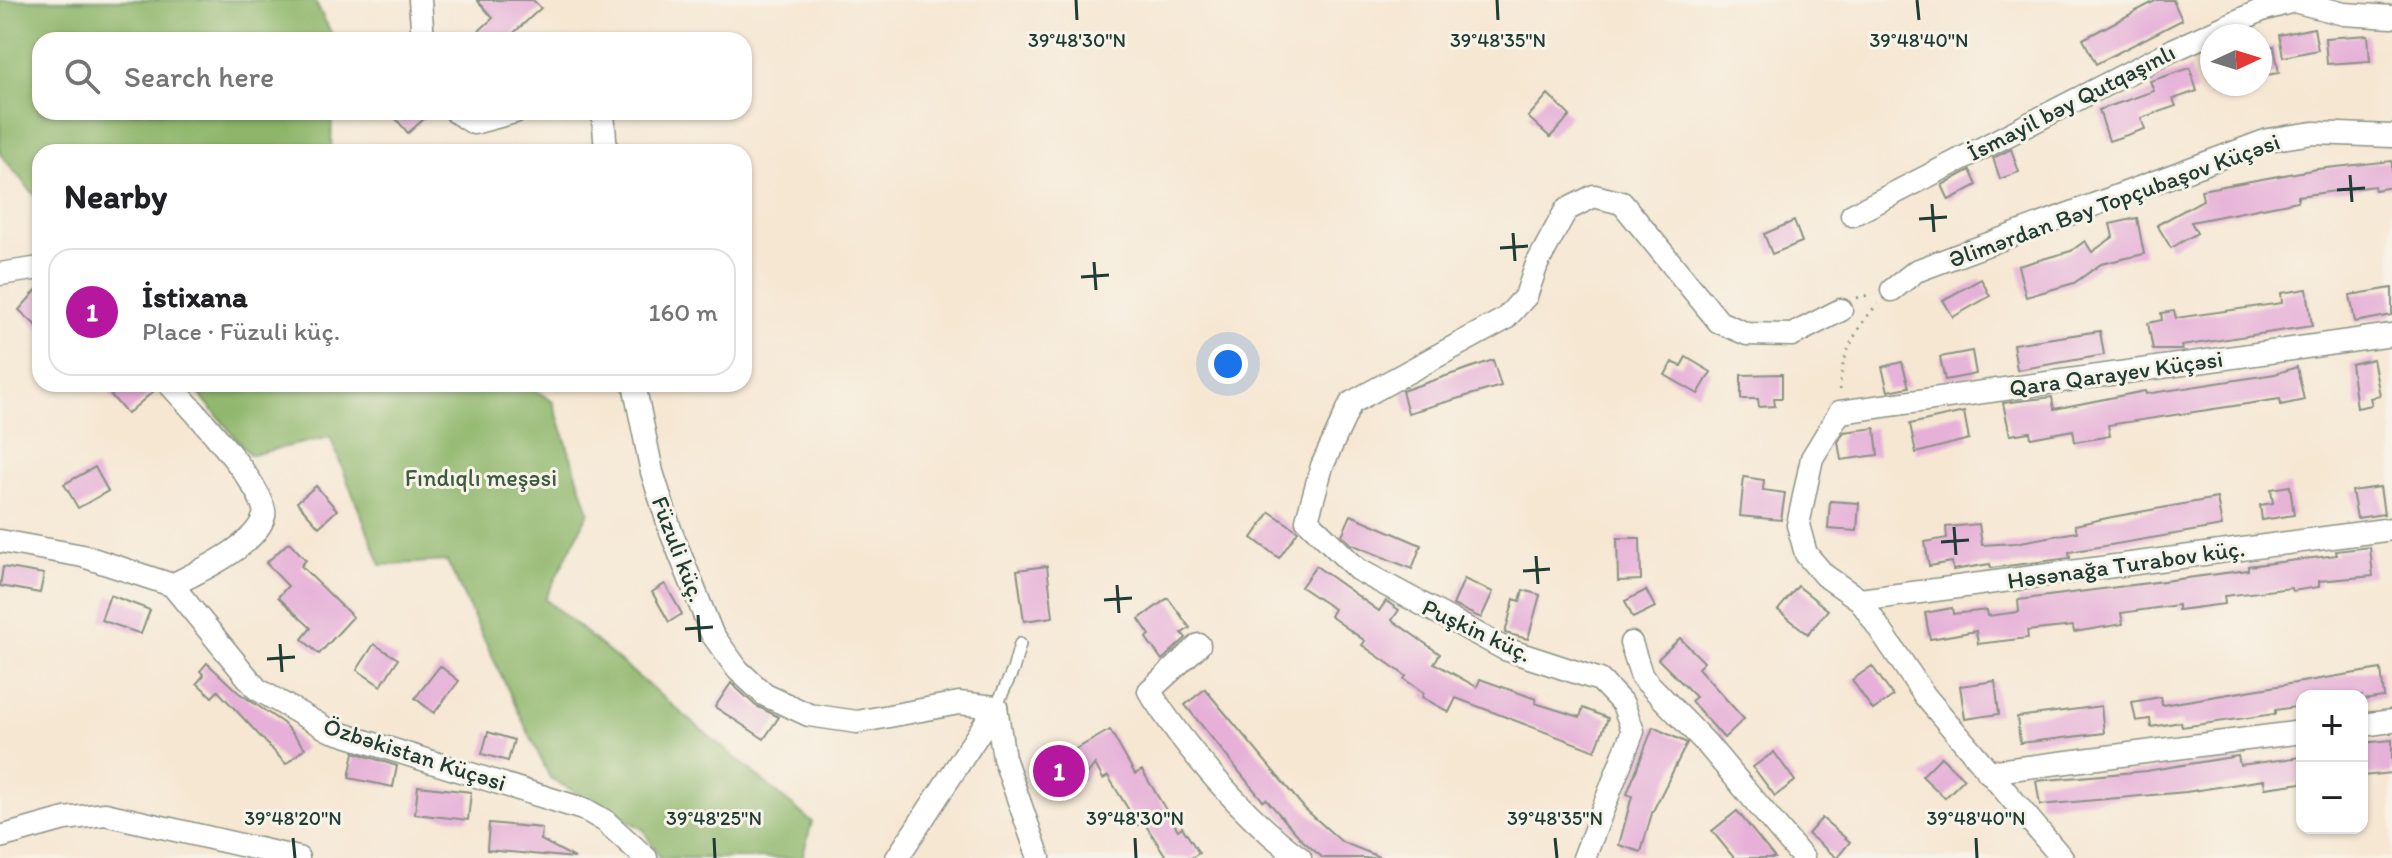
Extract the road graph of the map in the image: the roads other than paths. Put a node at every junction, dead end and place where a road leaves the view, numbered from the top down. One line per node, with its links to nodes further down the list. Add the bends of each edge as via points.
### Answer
1 (420, 0): 4 (street)
2 (2294, 0): 3 (street, İsmayil bəy Qutqaşınlı, via 2344,14); 8 (street, İsmayil bəy Qutqaşınlı, via 2173,50)
3 (2392, 17)
4 (422, 32)
5 (604, 120): 7 (street)
6 (2392, 136): 11 (street, Əlimərdan Bəy Topçubaşov Küçəsi, via 2313,133 2268,140 1916,271)
7 (605, 144)
8 (1852, 215)
9 (32, 269): 10 (street)
10 (0, 274)
11 (1892, 290)
12 (1841, 310): 34 (street, Puşkin küç., via 1792,335 1747,334 1719,322 1622,203 1594,196 1566,210 1526,296 1505,319 1351,403 1322,466 1307,520 1357,569 1505,649 1600,680 1623,704 1633,731)
13 (2392, 335): 19 (street, Qara Qarayev Küçəsi, via 1840,412 1812,458 1798,525 1806,554 1824,575)
14 (176, 392): 18 (street, via 245,474 262,498 265,514 241,544)
15 (636, 392): 23 (street, Füzuli küç., via 652,472 712,634 765,695 809,715 857,722 959,703)
16 (2392, 529): 19 (street, Həsənağa Turabov küç.)
17 (0, 541): 18 (street, via 83,556)
18 (172, 585): 30 (street, Özbəkistan Küçəsi, via 257,689 269,696 329,730 586,810)
19 (1860, 600): 27 (street, via 1925,696)
20 (1631, 643): 35 (street, via 1642,677 1707,744)
21 (1020, 644): 23 (lane)
22 (1199, 645): 33 (street, via 1149,691 1268,835)
23 (996, 707): 31 (street); 32 (street, via 1004,758)
24 (2392, 721): 25 (street)
25 (2368, 724)
26 (2296, 733): 27 (street)
27 (1988, 772): 36 (street)
28 (0, 837): 29 (street, via 105,814)
29 (298, 858)
30 (646, 858)
31 (897, 858)
32 (1039, 858)
33 (1300, 858)
34 (1584, 858)
35 (1803, 858)
36 (2062, 858)

